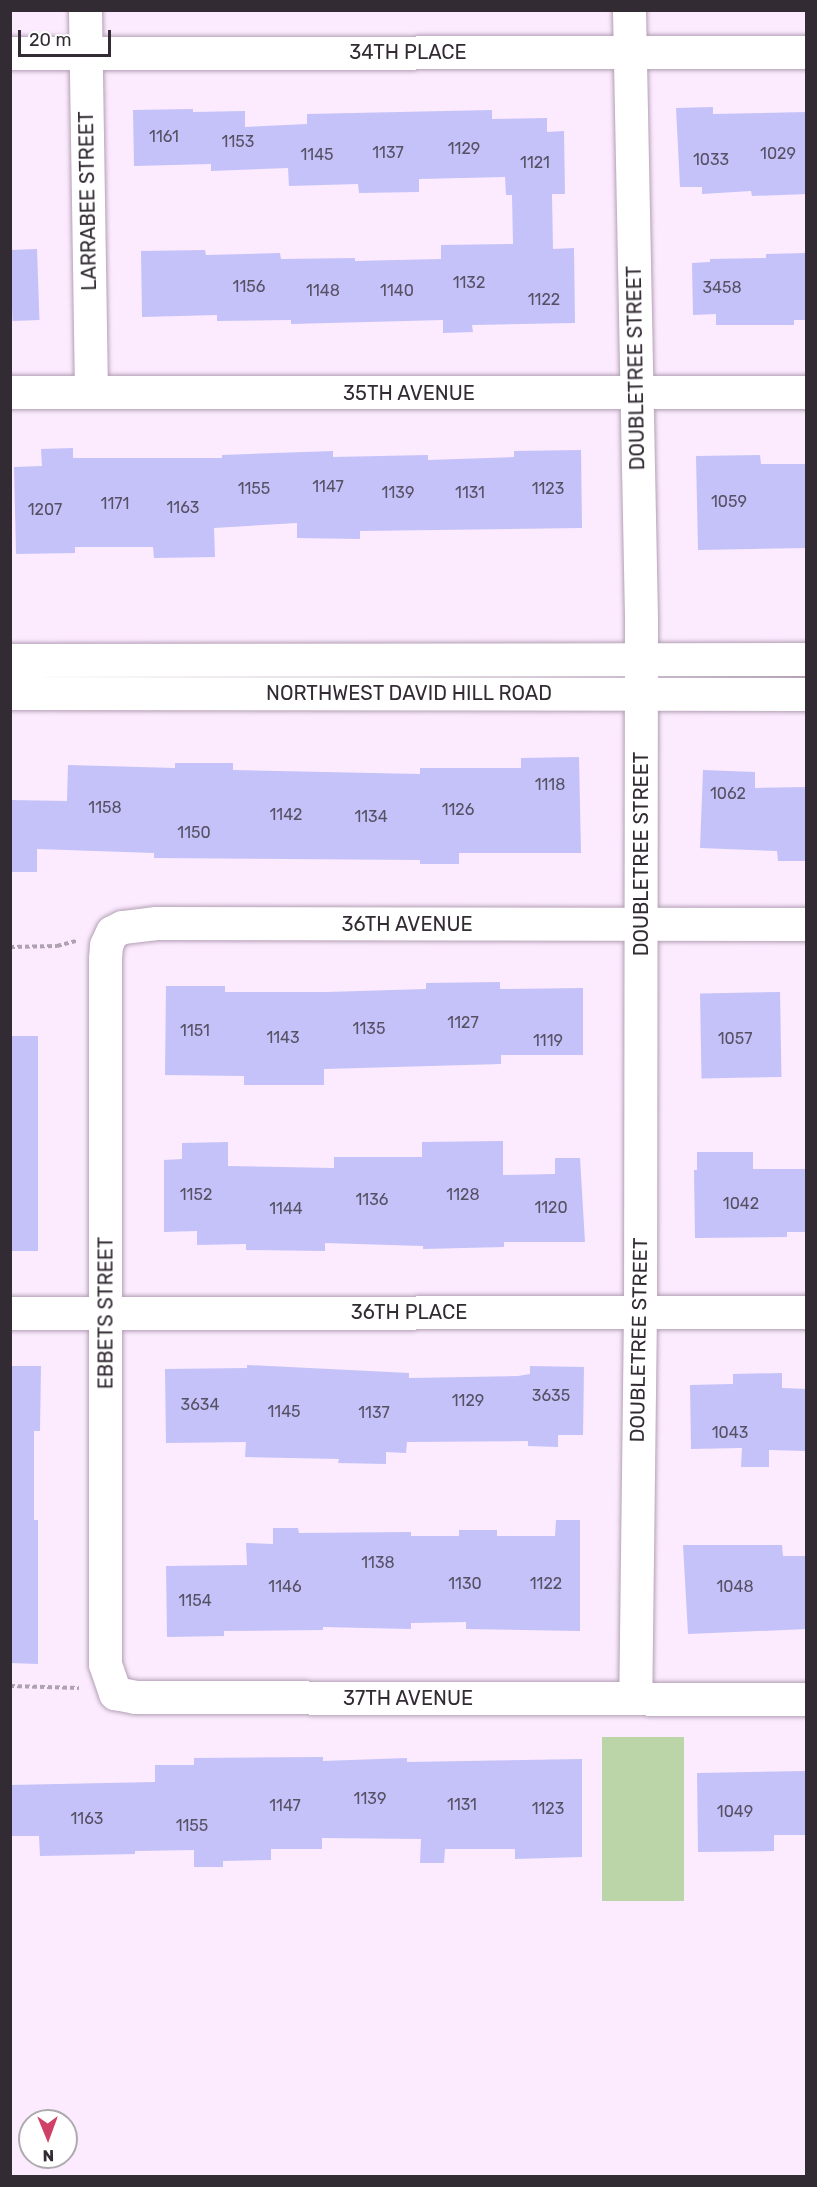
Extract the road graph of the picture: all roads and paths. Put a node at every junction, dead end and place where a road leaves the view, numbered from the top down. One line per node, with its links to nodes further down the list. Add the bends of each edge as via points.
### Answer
1 (85, 10): 6 (street, LARRABEE STREET)
2 (629, 10): 3 (street, DOUBLETREE STREET)
3 (630, 52): 4 (street, 34TH PLACE); 6 (street, 34TH PLACE); 10 (street, DOUBLETREE STREET)
4 (807, 52)
5 (10, 53): 6 (street, 34TH PLACE)
6 (86, 53): 8 (street, LARRABEE STREET)
7 (10, 392): 8 (street, 35TH AVENUE)
8 (91, 392): 10 (street, 35TH AVENUE)
9 (807, 392): 10 (street, 35TH AVENUE)
10 (637, 393): 12 (street, DOUBLETREE STREET)
11 (807, 658): 12 (street, NORTHWEST DAVID HILL ROAD)
12 (640, 659): 13 (street, NORTHWEST DAVID HILL ROAD); 15 (street, DOUBLETREE STREET)
13 (10, 660)
14 (10, 693): 15 (street, NORTHWEST DAVID HILL ROAD)
15 (640, 694): 16 (street, NORTHWEST DAVID HILL ROAD); 17 (street, DOUBLETREE STREET)
16 (807, 694)
17 (642, 924): 18 (street, 36TH AVENUE); 19 (street, 36TH AVENUE, via 156,923); 21 (street, DOUBLETREE STREET)
18 (807, 924)
19 (112, 932): 20 (path, via 57,946); 24 (street, EBBETS STREET, via 105,958)
20 (10, 947)
21 (640, 1310): 22 (street, 36TH PLACE); 24 (street, 36TH PLACE); 27 (street, DOUBLETREE STREET)
22 (807, 1312)
23 (10, 1313): 24 (street, 36TH PLACE)
24 (106, 1314): 26 (street, EBBETS STREET, via 105,1664)
25 (10, 1686): 26 (path, via 62,1686)
26 (115, 1693): 27 (street, 37TH AVENUE, via 135,1697)
27 (635, 1698): 28 (street, 37TH AVENUE)
28 (807, 1699)

